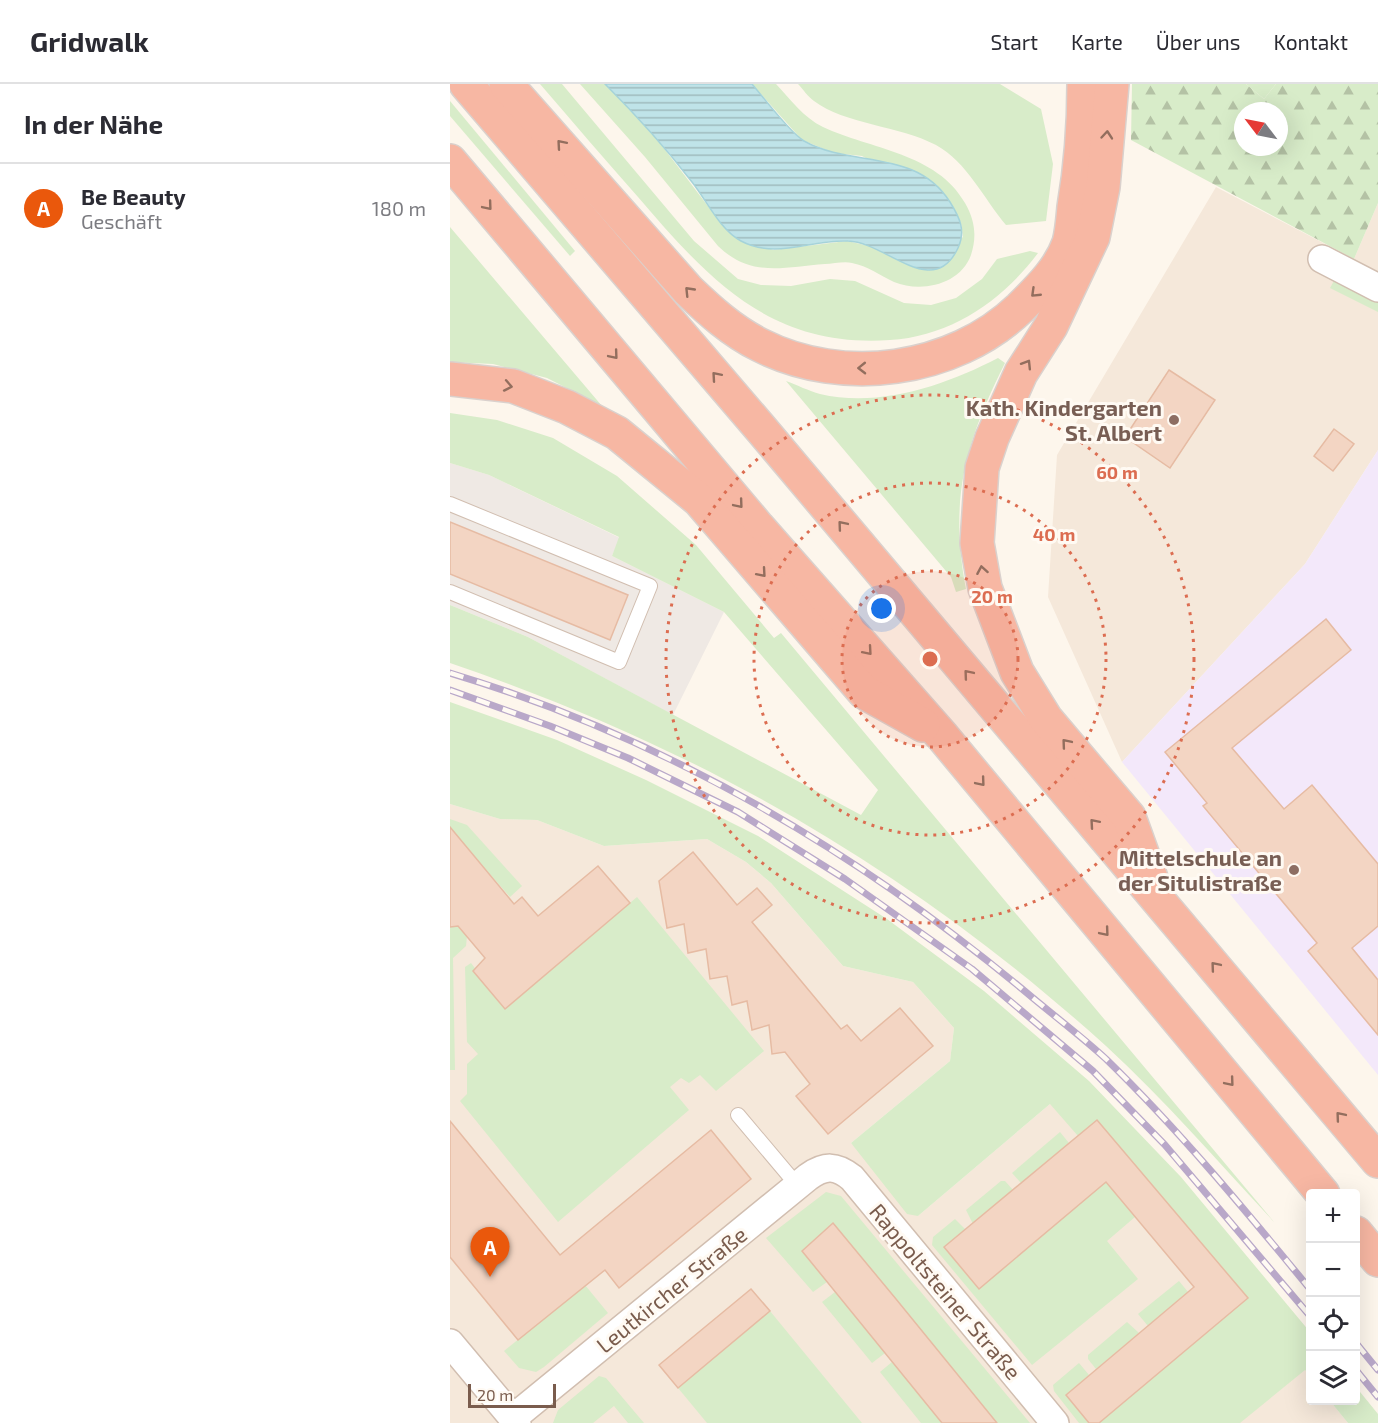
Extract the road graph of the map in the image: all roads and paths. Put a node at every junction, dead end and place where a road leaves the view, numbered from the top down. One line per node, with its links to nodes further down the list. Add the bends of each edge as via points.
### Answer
1 (466, 84): 13 (highway, one-way to 1)
2 (506, 84): 6 (highway, one-way to 2, via 1055,269 1009,318 978,340 937,357 891,368 843,368 761,346 720,321)
3 (1084, 84): 6 (highway, via 1083,134)
4 (1112, 84): 6 (highway, one-way to 4)
5 (450, 161): 12 (highway, one-way to 12, via 758,526)
6 (1090, 185): 13 (highway, one-way to 6, via 1129,818 1046,719 1017,672 985,588 977,543 982,468 989,448 1012,391 1051,326 1093,237)
7 (1322, 259): 8 (street)
8 (1378, 288)
9 (450, 379): 12 (highway, one-way to 12, via 513,386 567,407 617,433 699,500 864,692)
10 (450, 504): 11 (lane, via 650,586 619,662)
11 (450, 592)
12 (943, 737): 18 (highway, one-way to 18)
13 (1159, 899): 15 (highway, one-way to 13)
14 (738, 1115): 17 (lane)
15 (1378, 1161)
16 (831, 1167): 17 (street, Leutkircher Straße, via 819,1169); 23 (street, Rappoltsteiner Straße, via 852,1178)
17 (797, 1185): 22 (street, Leutkircher Straße)
18 (1319, 1189)
19 (1360, 1238): 20 (highway)
20 (1378, 1260)
21 (450, 1343): 22 (street)
22 (515, 1420)
23 (1054, 1423)

